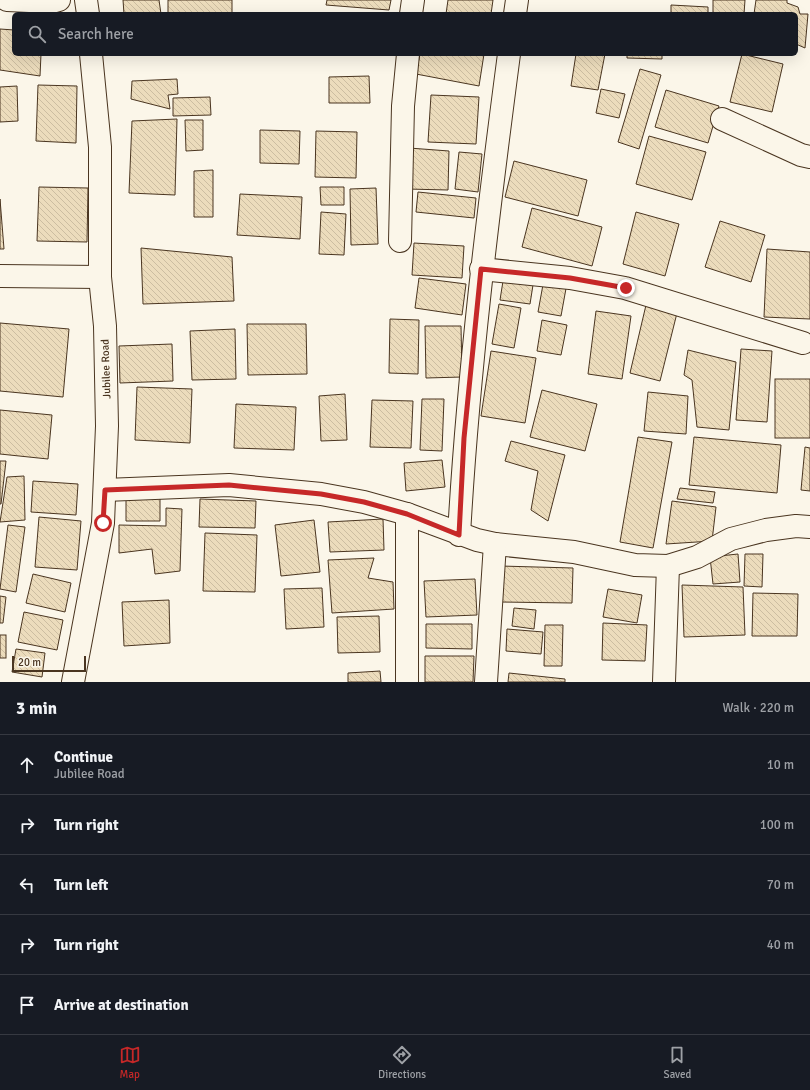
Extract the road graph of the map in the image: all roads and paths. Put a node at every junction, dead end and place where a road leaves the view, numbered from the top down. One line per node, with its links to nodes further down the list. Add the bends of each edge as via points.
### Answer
1 (7, 0): 2 (street)
2 (59, 0)
3 (86, 0): 6 (street)
4 (413, 0): 7 (street)
5 (517, 0): 8 (street)
6 (88, 12)
7 (411, 12)
8 (515, 12)
9 (91, 56): 17 (street, Jubilee Road, via 100,147)
10 (408, 56): 14 (street, via 403,106)
11 (509, 56): 15 (street)
12 (722, 119): 13 (street)
13 (810, 157)
14 (400, 242)
15 (481, 269): 18 (street, via 570,278 626,288); 22 (street, via 464,438)
16 (0, 276): 17 (street)
17 (100, 277): 19 (street, Jubilee Road, via 105,326)
18 (803, 343)
19 (105, 490): 20 (street, via 229,485 321,494); 25 (street, Jubilee Road, via 103,523)
20 (407, 514): 22 (street); 26 (street)
21 (810, 527): 24 (street, via 796,526 752,533 731,539 696,557)
22 (459, 535): 23 (street)
23 (495, 544): 24 (street, via 574,552 635,565); 27 (street)
24 (668, 566): 28 (street)
25 (73, 682)
26 (407, 682)
27 (486, 682)
28 (664, 682)

